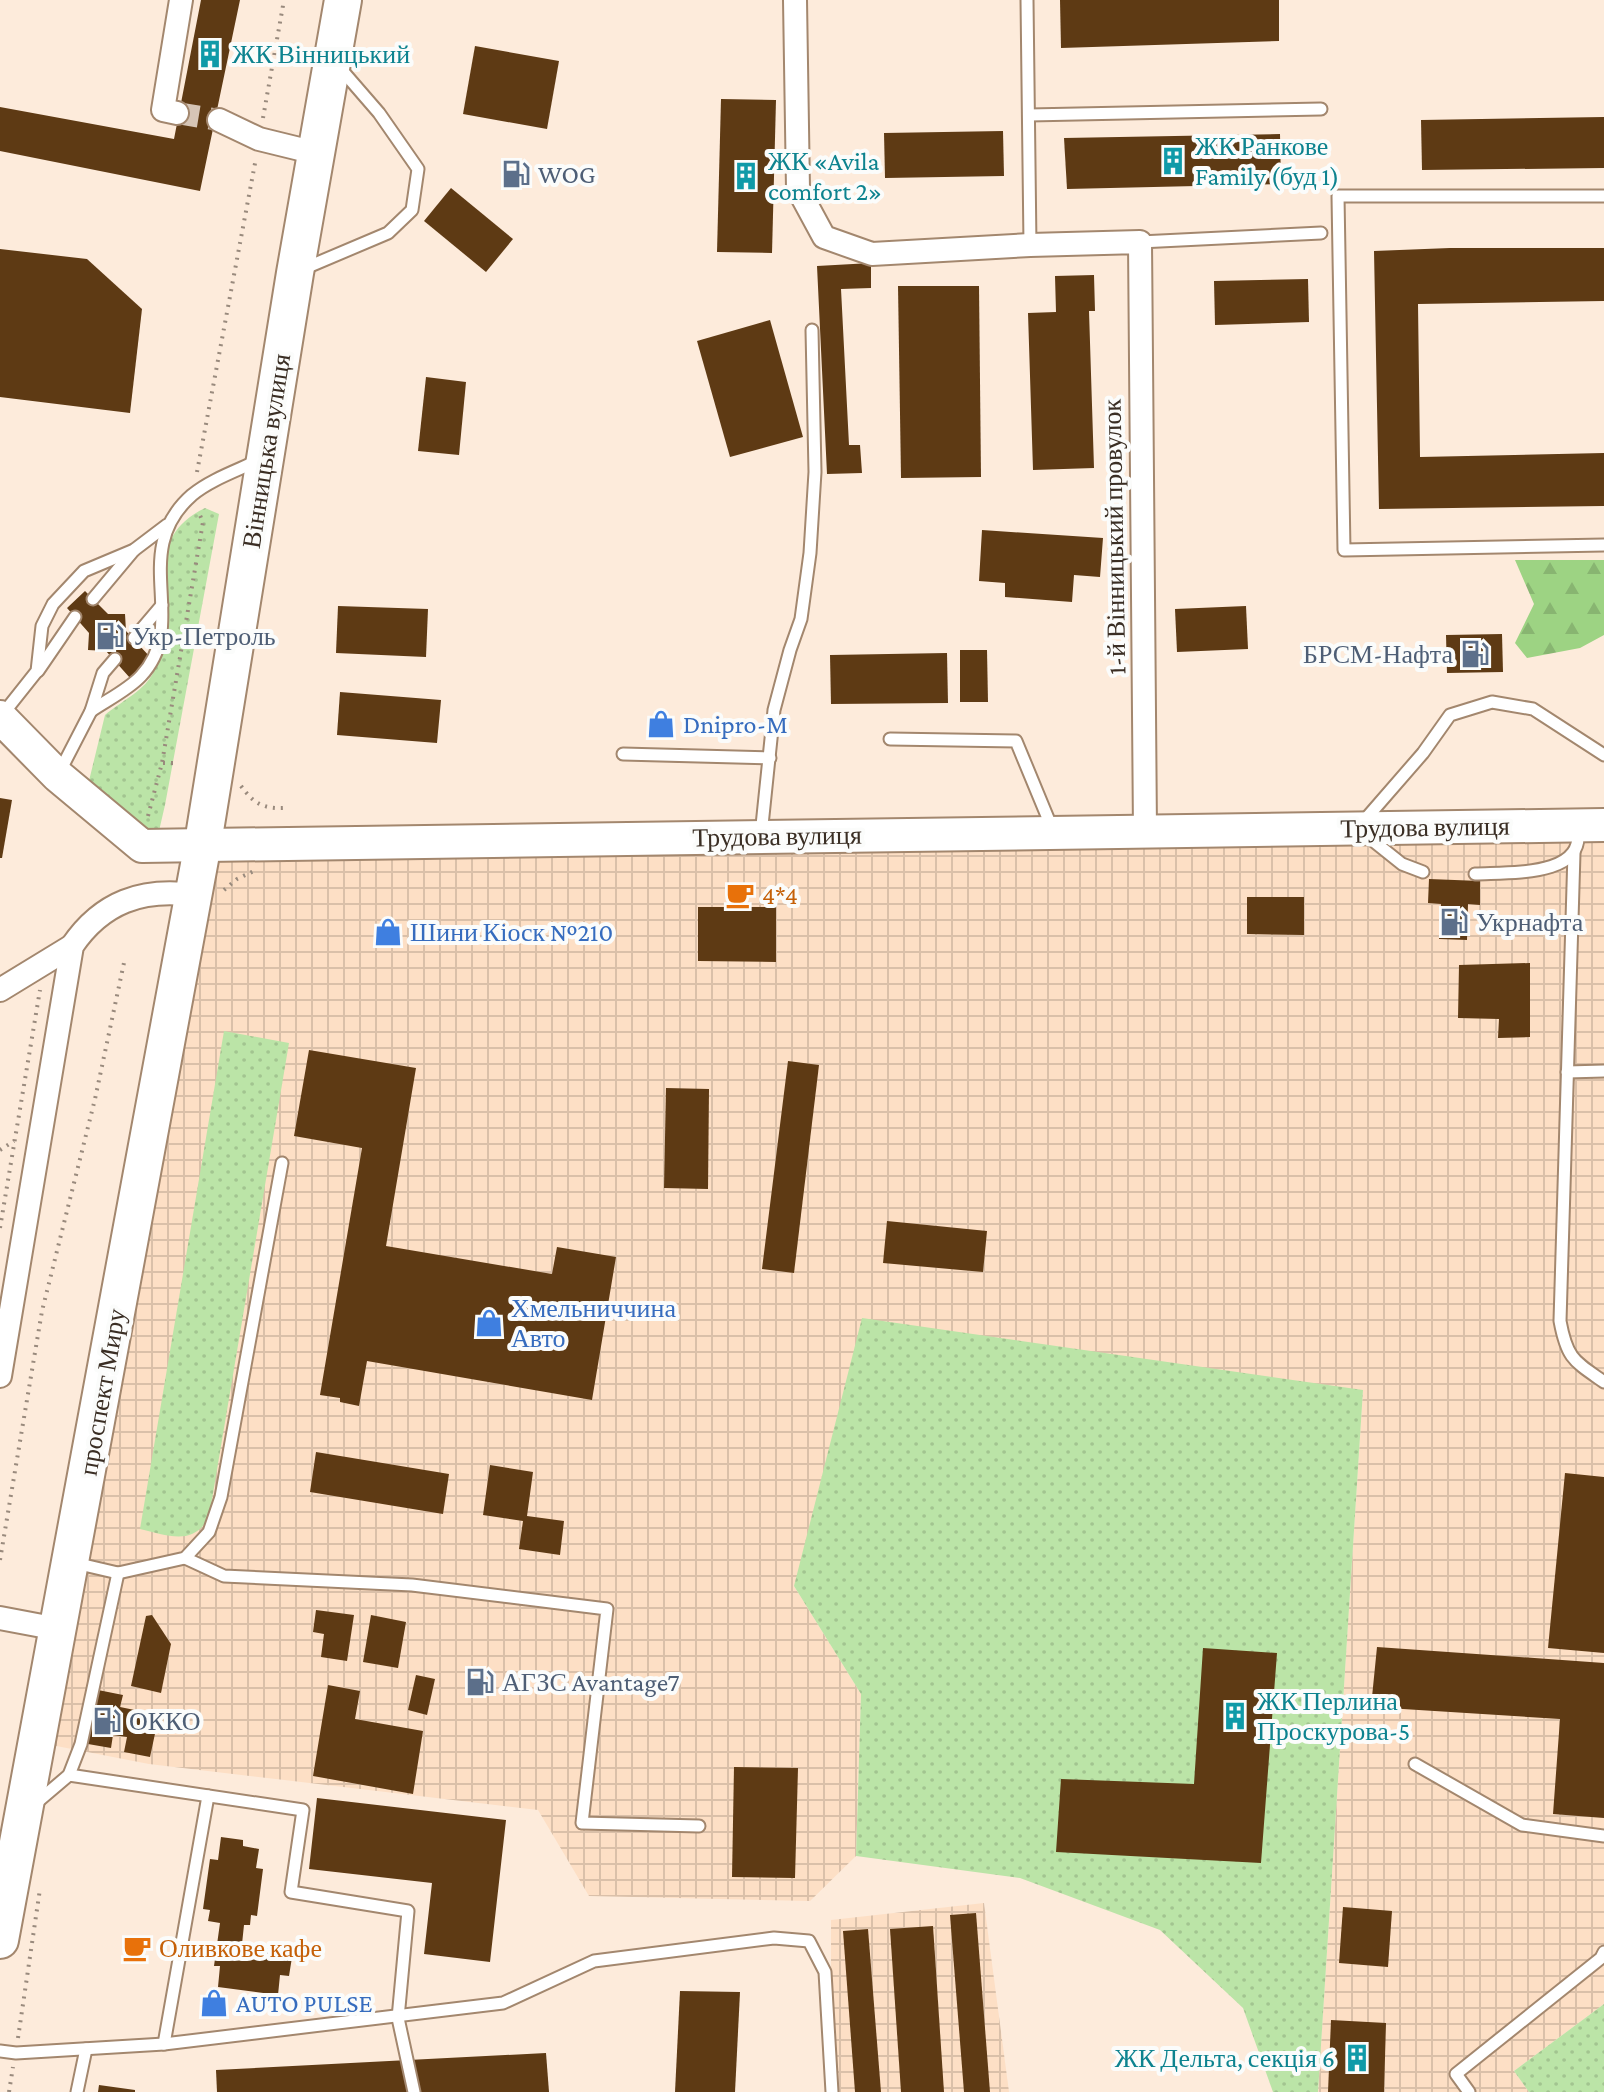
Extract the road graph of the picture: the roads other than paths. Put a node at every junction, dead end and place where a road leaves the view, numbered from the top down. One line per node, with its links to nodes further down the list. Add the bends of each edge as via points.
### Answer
1 (181, 0): 7 (street, via 163,110)
2 (343, 0): 5 (main road, Вінницька вулиця)
3 (795, 0): 14 (street, via 798,189 824,237 872,254)
4 (1027, 0): 8 (lane)
5 (333, 60): 10 (main road, Вінницька вулиця); 15 (lane, via 418,169 412,210 388,233)
6 (1321, 109): 8 (lane)
7 (177, 113)
8 (1029, 115): 14 (lane)
9 (219, 120): 10 (street, via 259,139)
10 (316, 153): 15 (main road, Вінницька вулиця)
11 (1604, 196): 19 (lane, via 1338,196 1344,550)
12 (1321, 233): 13 (lane)
13 (1140, 242): 14 (street); 35 (street, 1-й Вінницький провулок)
14 (1030, 245)
15 (295, 273): 17 (main road, Вінницька вулиця)
16 (812, 330): 32 (lane, via 815,472 810,553 801,619 774,710)
17 (265, 458): 18 (lane, via 192,495); 39 (main road, Вінницька вулиця)
18 (167, 525): 20 (lane); 22 (lane, via 160,553)
19 (1604, 545)
20 (134, 550): 21 (lane); 26 (lane, via 84,571 53,604 42,626)
21 (93, 599)
22 (162, 605): 24 (lane); 27 (lane, via 160,644 141,676)
23 (75, 617): 26 (lane)
24 (134, 638)
25 (115, 659): 27 (lane, via 103,673)
26 (37, 671): 28 (lane)
27 (91, 711): 33 (lane)
28 (0, 718): 33 (main road, Трудова вулиця)
29 (890, 739): 36 (lane, via 1016,741)
30 (623, 754): 32 (lane)
31 (1604, 755): 34 (lane, via 1533,709 1492,702 1450,715)
32 (770, 758): 38 (lane)
33 (58, 776): 39 (main road, Трудова вулиця, via 142,846)
34 (1357, 828): 35 (main road, Трудова вулиця); 37 (main road, Трудова вулиця); 40 (lane, via 1402,864)
35 (1145, 831): 36 (main road, Трудова вулиця)
36 (1054, 832): 38 (main road, Трудова вулиця)
37 (1585, 834): 41 (lane, via 1552,868); 46 (lane)
38 (761, 836): 39 (main road, Трудова вулиця)
39 (203, 843): 42 (main road, проспект Миру)
40 (1423, 872)
41 (1475, 874)
42 (206, 895): 43 (street, via 164,891 118,902); 51 (main road, проспект Миру)
43 (77, 938): 44 (street); 48 (street)
44 (0, 990)
45 (1604, 1071): 46 (lane)
46 (1567, 1072): 49 (lane, via 1560,1321 1565,1347 1576,1363)
47 (282, 1163): 50 (lane, via 221,1497 209,1532)
48 (0, 1376)
49 (1604, 1382)
50 (185, 1558): 52 (lane); 58 (lane, via 224,1576 412,1585 607,1609 582,1823)
51 (70, 1562): 52 (lane); 54 (main road, проспект Миру)
52 (118, 1573): 56 (lane, via 81,1744)
53 (0, 1618): 54 (street)
54 (58, 1629): 60 (main road, проспект Миру)
55 (1415, 1764): 59 (lane, via 1522,1825)
56 (69, 1775): 57 (lane); 60 (lane, via 37,1802)
57 (208, 1796): 63 (lane, via 303,1810 291,1892 408,1911); 64 (lane)
58 (699, 1826)
59 (1604, 1836)
60 (19, 1839): 61 (main road, проспект Миру)
61 (2, 1918)
62 (1604, 1952): 70 (lane, via 1456,2074)
63 (398, 2018): 64 (lane); 68 (lane); 69 (lane, via 503,2003 594,1961 774,1938 809,1941 825,1972)
64 (164, 2044): 65 (lane)
65 (86, 2049): 66 (lane); 67 (lane)
66 (0, 2051)
67 (77, 2092)
68 (414, 2092)
69 (832, 2092)
70 (1469, 2092)

